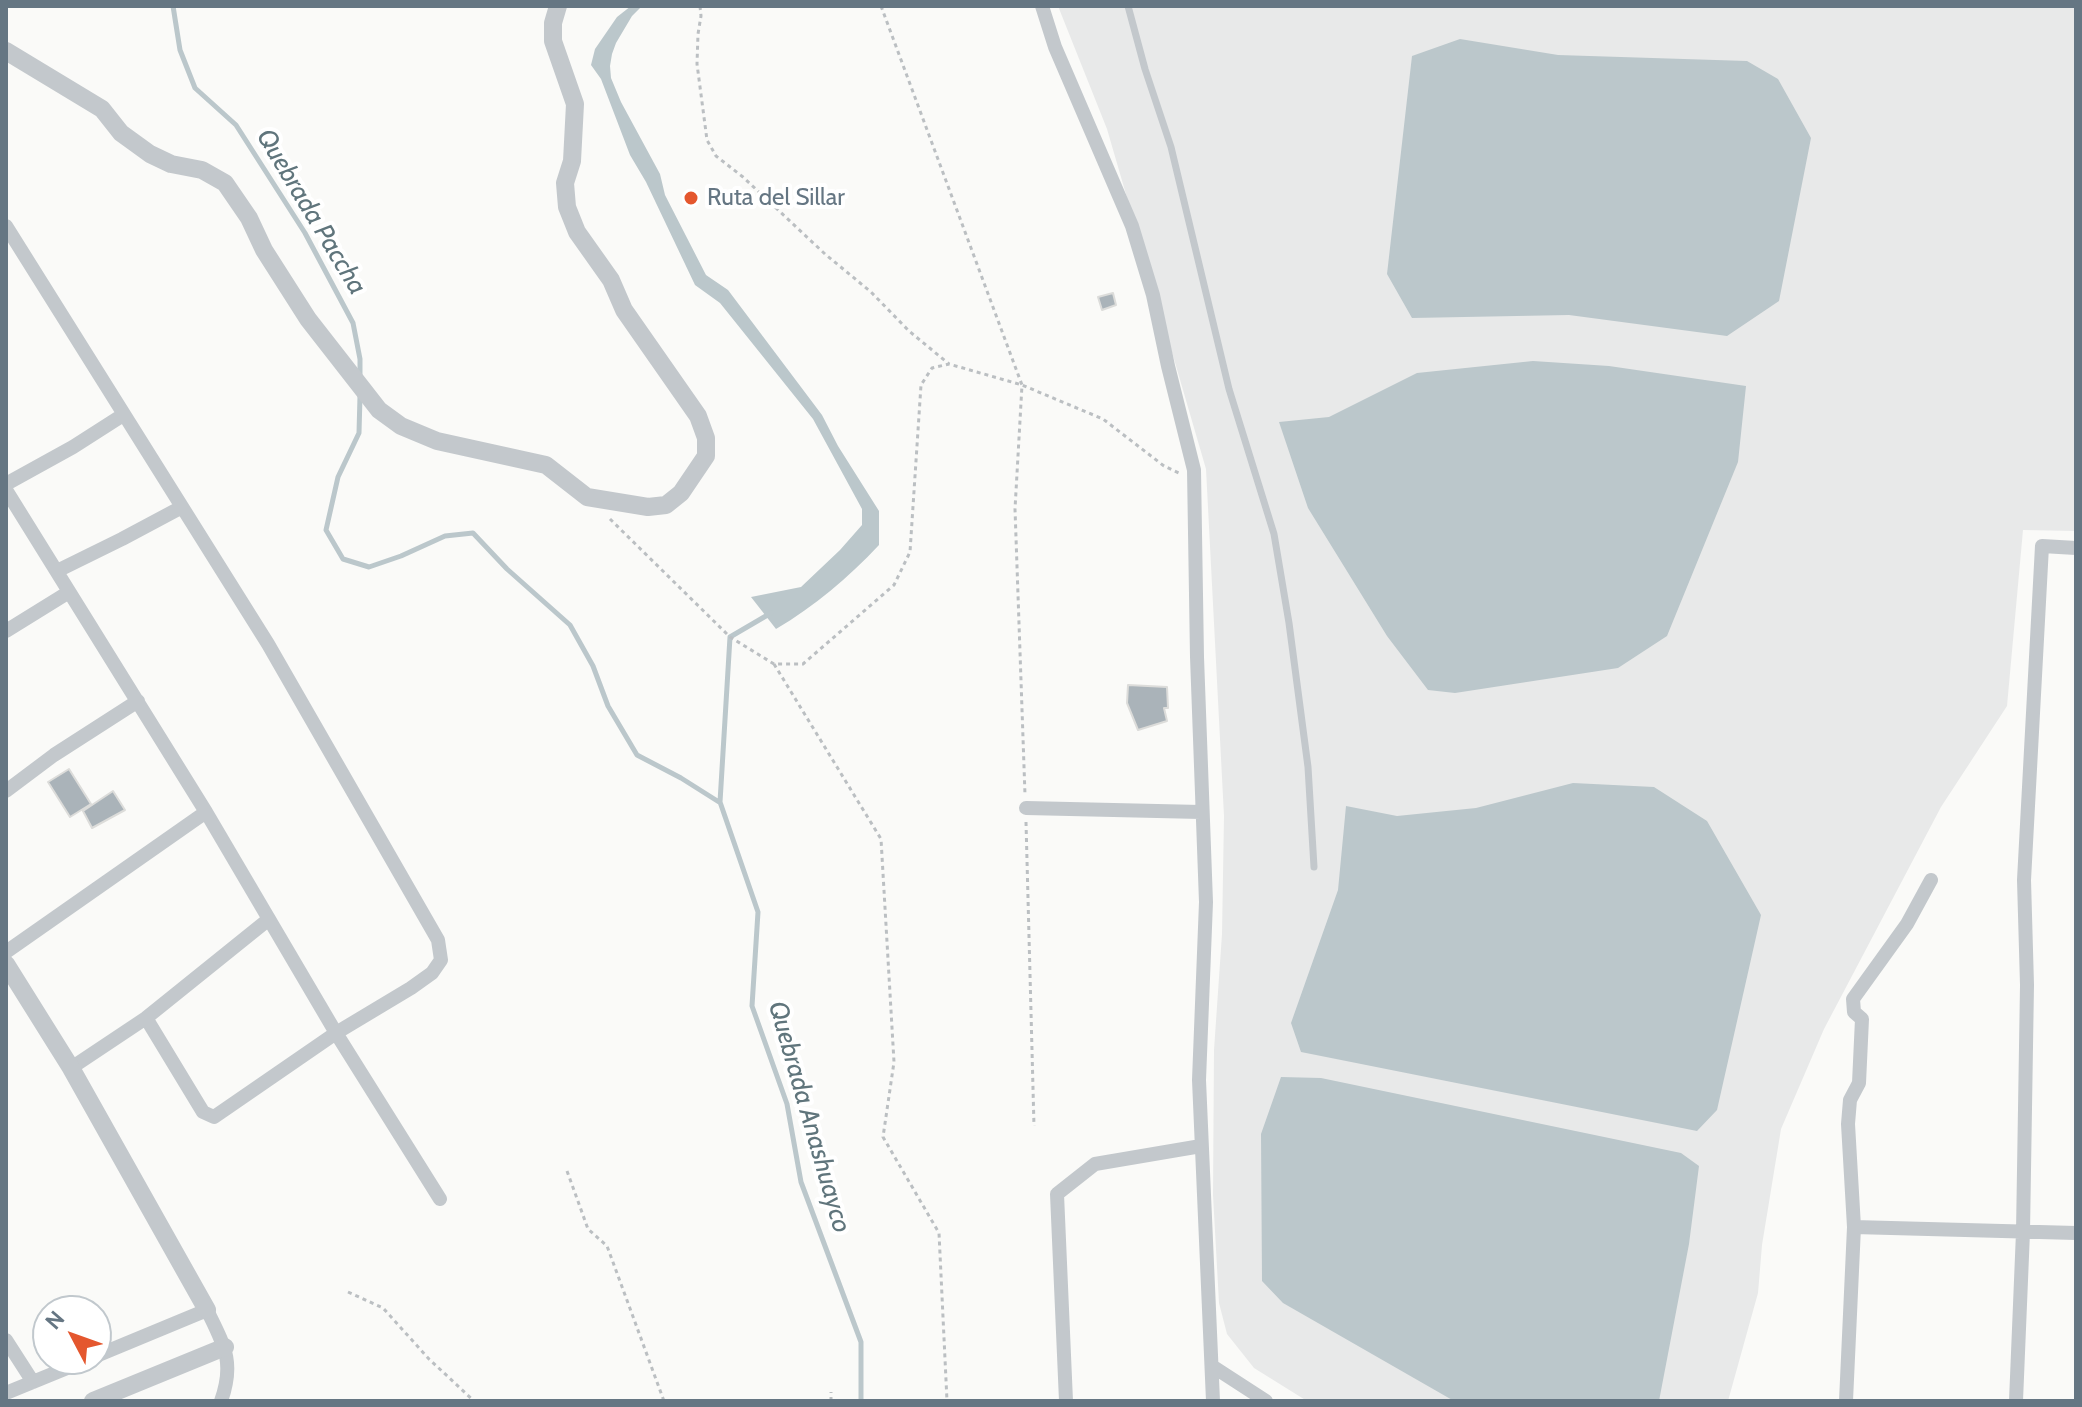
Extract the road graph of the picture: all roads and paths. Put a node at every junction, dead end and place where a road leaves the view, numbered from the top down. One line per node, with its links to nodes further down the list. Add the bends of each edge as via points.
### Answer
1 (558, 6): 6 (street, via 553,41 575,104 567,207 624,310 698,416 706,438 706,456 681,493 666,505 587,497 546,465 437,441 401,426 379,410 308,319 225,183 150,154 121,133 102,109)
2 (700, 6): 8 (path, via 697,64 707,140 716,156)
3 (881, 6): 9 (path)
4 (1042, 6): 11 (street, via 1132,226)
5 (1128, 6): 26 (lane, via 1171,147 1229,389 1274,534 1308,767)
6 (6, 51)
7 (6, 226): 10 (street)
8 (949, 364): 9 (path); 20 (path, via 932,368 921,385 910,552 894,585 803,664)
9 (1022, 385): 11 (path, via 1103,419 1164,466 1180,473); 23 (path, via 1015,509)
10 (123, 415): 12 (street); 14 (street)
11 (1194, 470): 25 (street)
12 (6, 484)
13 (6, 490): 17 (street)
14 (182, 507): 17 (street); 32 (street, via 268,644 438,940 441,960 432,973)
15 (610, 519): 20 (path, via 730,637)
16 (2076, 548): 39 (street, via 2042,546 2024,880)
17 (57, 571): 18 (street)
18 (69, 592): 19 (street); 21 (street)
19 (6, 631)
20 (774, 664): 56 (path, via 881,839 894,1062 883,1137 939,1233)
21 (138, 701): 22 (street); 24 (street)
22 (6, 791)
23 (1026, 808): 25 (street); 34 (path)
24 (206, 812): 28 (street); 29 (street)
25 (1201, 812): 35 (street, via 1206,902)
26 (1314, 867)
27 (1931, 880): 38 (street, via 1907,924 1853,999 1854,1012 1862,1019 1859,1083 1850,1100 1848,1124)
28 (269, 919): 31 (street); 32 (street)
29 (6, 952)
30 (6, 964): 33 (street)
31 (146, 1018): 32 (street, via 203,1112 214,1117); 33 (street)
32 (336, 1033): 37 (street)
33 (71, 1068): 42 (street)
34 (1034, 1126)
35 (1201, 1146): 46 (street); 57 (street, via 1095,1164 1057,1194)
36 (567, 1171): 54 (path, via 588,1229 607,1246)
37 (440, 1199)
38 (1854, 1227): 39 (street); 60 (street)
39 (2023, 1232): 40 (street); 61 (street)
40 (2076, 1233)
41 (348, 1292): 53 (path, via 383,1308)
42 (207, 1310): 44 (street); 45 (street)
43 (6, 1340): 48 (street)
44 (225, 1347): 51 (street); 52 (street, via 228,1381)
45 (112, 1349)
46 (1212, 1366): 58 (street); 59 (street)
47 (50, 1375): 48 (street)
48 (33, 1382): 50 (street)
49 (831, 1392): 55 (path)
50 (6, 1393)
51 (93, 1401)
52 (221, 1401)
53 (474, 1401)
54 (664, 1401)
55 (831, 1401)
56 (947, 1401)
57 (1066, 1401)
58 (1213, 1401)
59 (1266, 1401)
60 (1846, 1401)
61 (2016, 1401)

